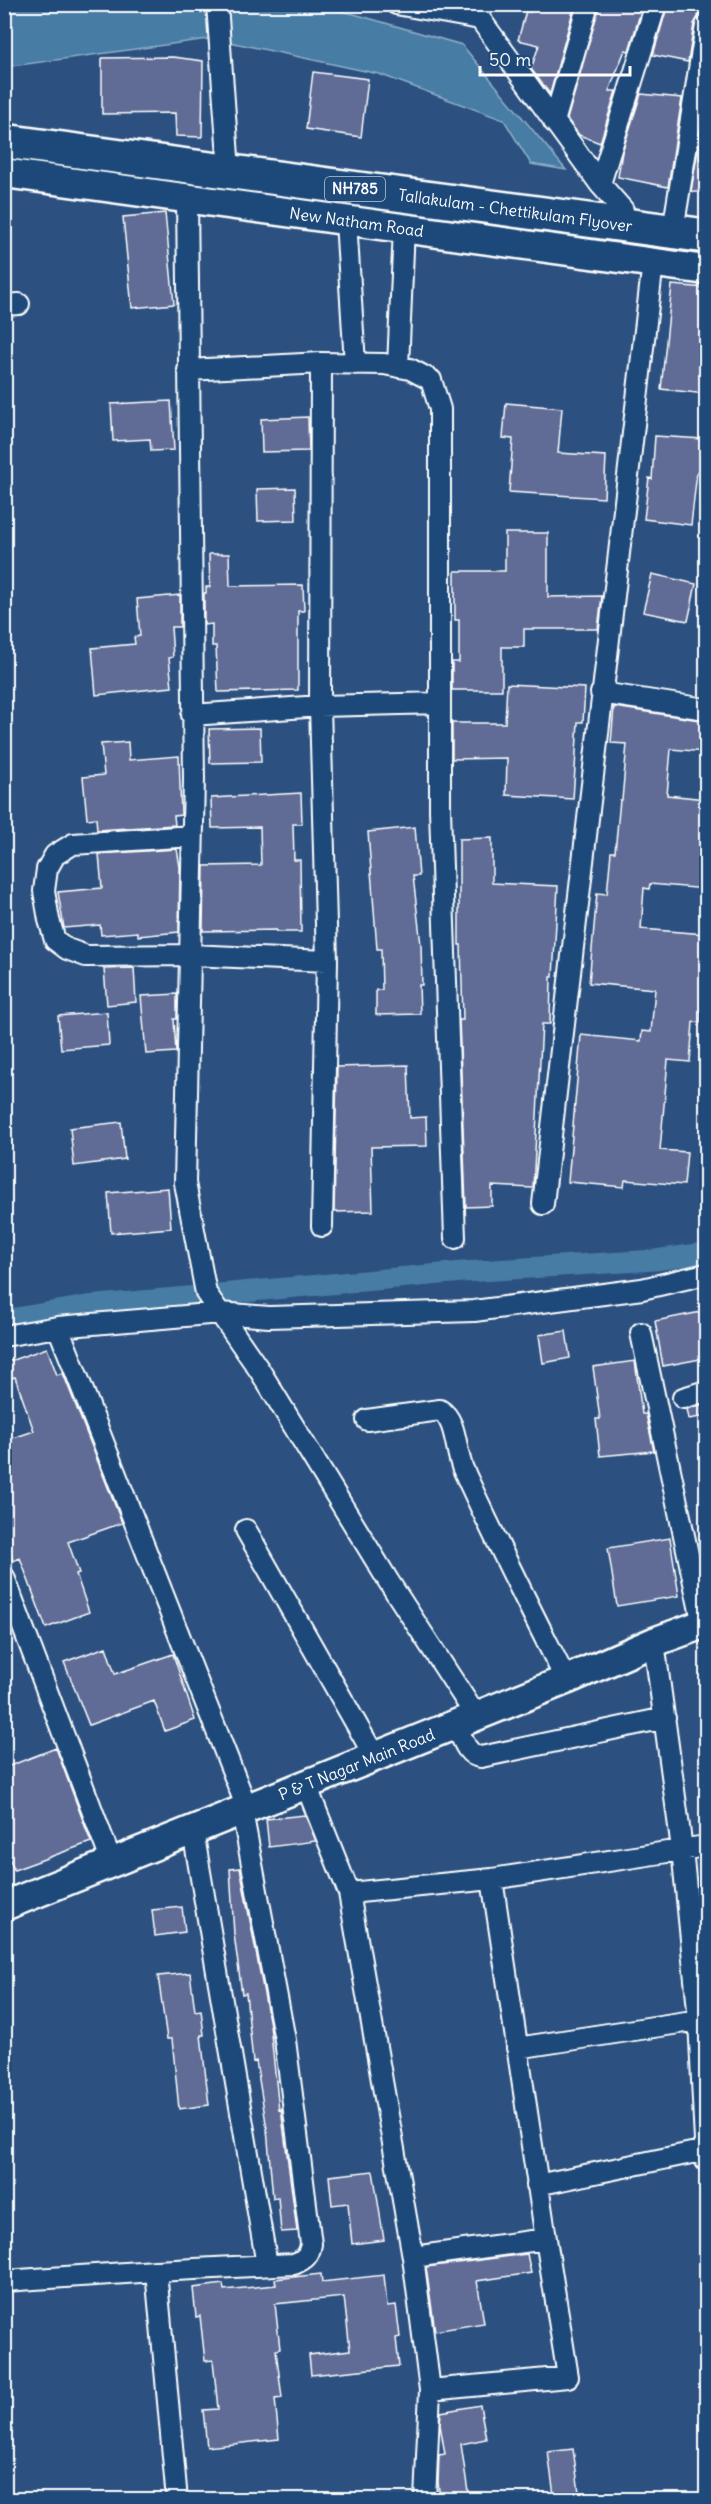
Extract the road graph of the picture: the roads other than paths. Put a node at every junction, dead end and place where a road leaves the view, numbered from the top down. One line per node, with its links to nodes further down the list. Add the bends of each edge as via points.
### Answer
1 (217, 4): 10 (street)
2 (396, 4): 5 (street)
3 (588, 4): 7 (street)
4 (656, 4): 13 (street)
5 (481, 12): 7 (street)
6 (706, 26): 16 (street)
7 (554, 122): 13 (street)
8 (4, 128): 10 (main road)
9 (4, 141): 20 (highway, Tallakulam - Chettikulam Flyover / NH785)
10 (228, 157): 15 (main road)
11 (4, 164): 21 (highway, Tallakulam - Chettikulam Flyover / NH785)
12 (4, 173): 14 (main road, New Natham Road)
13 (600, 184): 15 (street)
14 (187, 200): 17 (main road, New Natham Road); 27 (street)
15 (623, 210): 16 (main road)
16 (675, 218): 18 (main road)
17 (346, 221): 19 (main road, New Natham Road); 25 (street)
18 (706, 222)
19 (404, 227): 22 (main road, New Natham Road); 26 (street)
20 (706, 236)
21 (706, 257)
22 (653, 262): 23 (main road, New Natham Road); 28 (street)
23 (706, 270)
24 (321, 363): 25 (street); 27 (street); 30 (street)
25 (355, 364): 26 (street)
26 (398, 367): 29 (street, via 431,380 440,409)
27 (188, 370): 32 (street)
28 (601, 693): 31 (street); 36 (street)
29 (440, 703): 30 (street); 38 (street)
30 (320, 706): 32 (street); 35 (street)
31 (706, 709)
32 (192, 715): 33 (street)
33 (192, 836): 34 (street); 34 (street, via 73,844 56,855 47,869 44,891 55,940 67,949 86,956)
34 (190, 955): 35 (street); 40 (street, via 184,1183 206,1293)
35 (327, 961): 37 (street)
36 (543, 1204)
37 (322, 1226)
38 (455, 1238)
39 (706, 1274): 40 (street, via 642,1289 474,1311 269,1317)
40 (220, 1312): 41 (street); 53 (street, via 389,1582)
41 (58, 1326): 43 (street); 56 (street)
42 (641, 1333): 49 (street)
43 (4, 1336)
44 (706, 1391): 45 (street)
45 (683, 1398)
46 (367, 1420): 51 (street, via 444,1412 461,1465)
47 (246, 1530): 54 (street)
48 (4, 1577): 60 (street)
49 (705, 1624): 50 (main road, P & T Nagar Main Road)
50 (654, 1642): 51 (main road, P & T Nagar Main Road); 52 (street)
51 (566, 1680): 53 (main road, P & T Nagar Main Road)
52 (665, 1718): 53 (street, via 481,1757 469,1752); 59 (street)
53 (466, 1720): 54 (main road, P & T Nagar Main Road)
54 (375, 1757): 55 (main road, P & T Nagar Main Road)
55 (306, 1785): 56 (main road, P & T Nagar Main Road); 62 (street)
56 (245, 1810): 57 (main road, P & T Nagar Main Road); 71 (street, via 285,2040 311,2244 310,2253 294,2264)
57 (193, 1831): 60 (main road, P & T Nagar Main Road); 71 (street)
58 (706, 1846): 59 (street)
59 (682, 1849): 61 (street); 64 (street)
60 (112, 1863): 63 (main road, P & T Nagar Main Road)
61 (492, 1879): 62 (street); 65 (street)
62 (349, 1893): 70 (street)
63 (4, 1906)
64 (699, 2020): 65 (street); 66 (street)
65 (517, 2048): 68 (street)
66 (706, 2151): 67 (street); 68 (street)
67 (706, 2161)
68 (537, 2185): 69 (street)
69 (546, 2239): 70 (street); 74 (street, via 567,2377)
70 (413, 2257): 74 (street)
71 (267, 2265): 72 (street)
72 (156, 2271): 73 (street); 75 (street)
73 (4, 2281)
74 (430, 2390): 76 (street)
75 (177, 2499)
76 (425, 2499)

